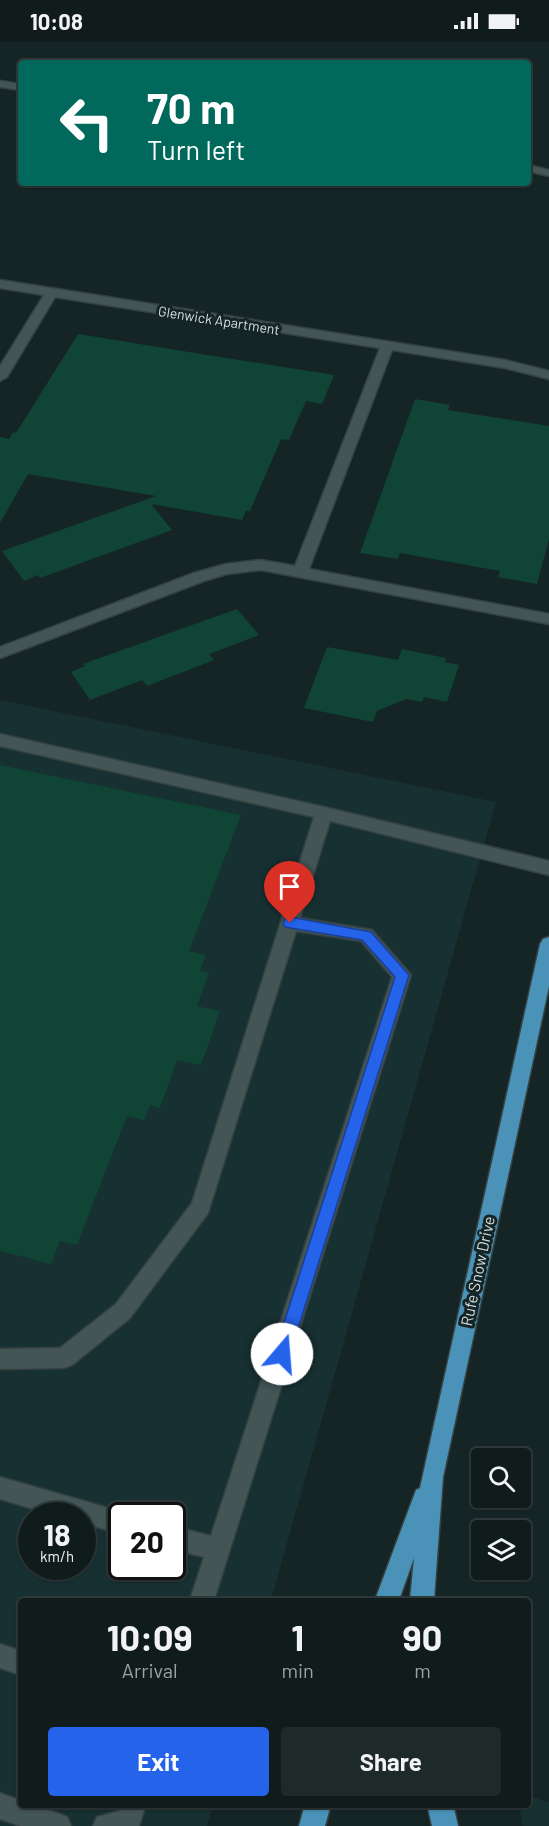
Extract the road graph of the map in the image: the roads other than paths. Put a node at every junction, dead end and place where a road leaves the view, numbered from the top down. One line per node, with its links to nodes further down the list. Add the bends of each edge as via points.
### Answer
1 (0, 84): 2 (street)
2 (18, 87)
3 (531, 169): 4 (street)
4 (549, 173)
5 (0, 284): 6 (street, Glenwick Apartment)
6 (51, 292): 7 (street, Glenwick Apartment); 9 (street)
7 (387, 347): 8 (street, Glenwick Apartment, via 505,364); 10 (street)
8 (549, 375)
9 (0, 377)
10 (300, 572): 11 (street); 12 (street, via 261,565 226,569)
11 (549, 619)
12 (0, 653)
13 (0, 740): 14 (street)
14 (324, 813): 15 (street); 16 (street)
15 (549, 868)
16 (290, 923): 18 (street, via 201,1207 123,1311 64,1358); 23 (street, via 366,935 402,975)
17 (549, 944): 19 (main road, Rufe Snow Drive)
18 (0, 1359)
19 (432, 1477): 25 (main road); 26 (main road, Rufe Snow Drive)
20 (0, 1488): 21 (street)
21 (108, 1519)
22 (186, 1541): 23 (street)
23 (219, 1550): 24 (street)
24 (203, 1598)
25 (388, 1598)
26 (422, 1598)
27 (0, 1656): 28 (street)
28 (18, 1662)
29 (0, 1806): 33 (street)
30 (133, 1808): 34 (street, via 128,1822)
31 (317, 1808): 35 (main road)
32 (442, 1808): 36 (main road)
33 (58, 1826)
34 (106, 1826)
35 (312, 1826)
36 (445, 1826)

